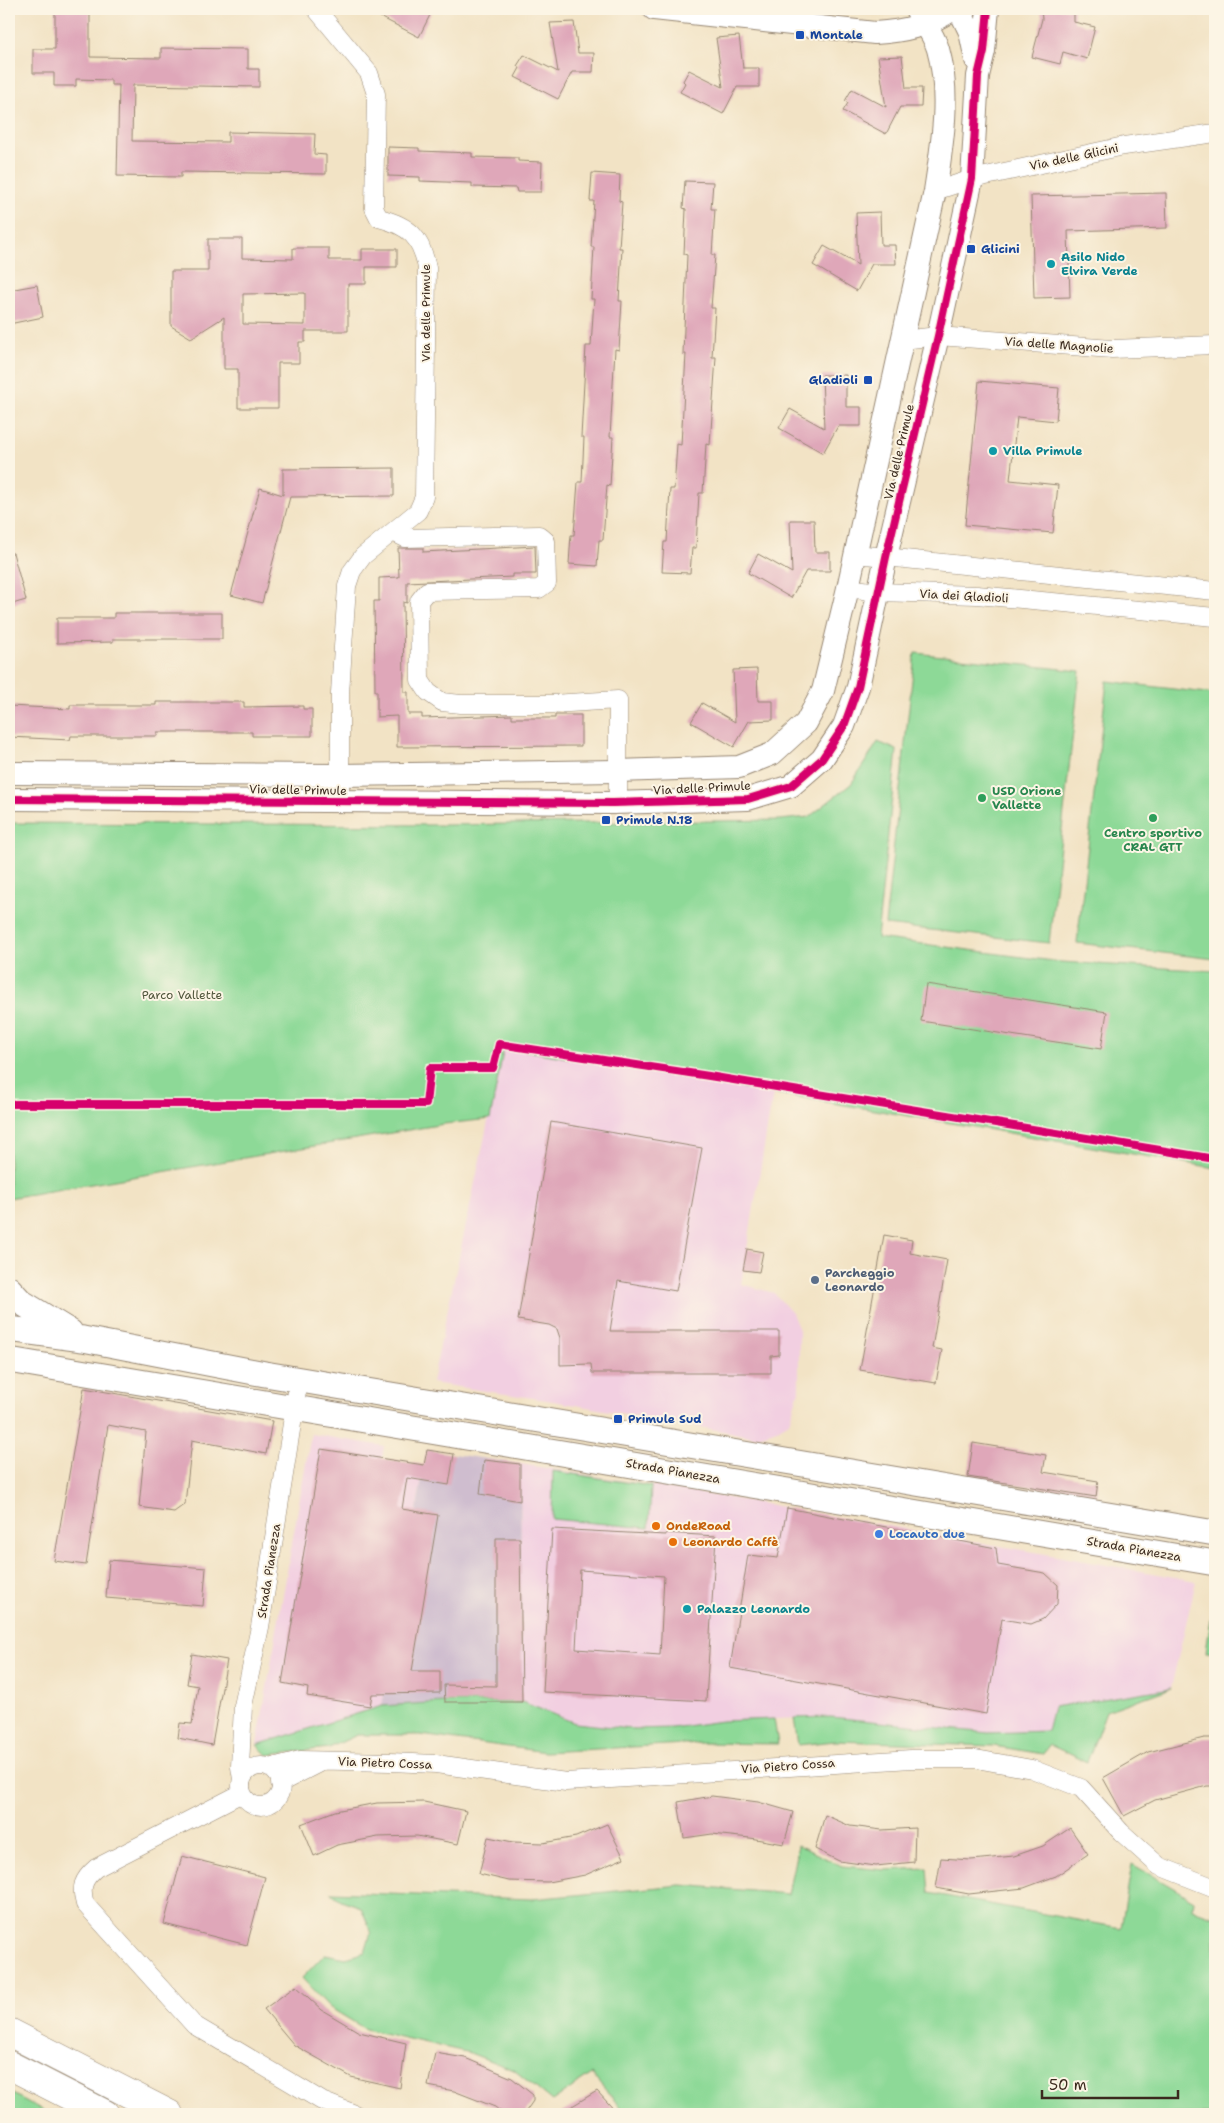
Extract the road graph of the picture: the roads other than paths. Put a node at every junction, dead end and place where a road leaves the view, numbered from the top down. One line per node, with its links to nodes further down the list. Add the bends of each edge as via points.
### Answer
1 (316, 9): 14 (street, Via delle Primule, via 369,73 376,94 374,208 379,218 415,235 424,252 427,268 424,497 418,511)
2 (654, 9): 6 (street, via 875,32 902,32)
3 (953, 9): 6 (street)
4 (959, 9): 7 (street, Via delle Primule, via 970,32)
5 (988, 9): 7 (street, Via delle Primule)
6 (921, 17): 10 (street, Via delle Primule, via 938,48 944,80 942,144)
7 (978, 76): 9 (street, Via delle Primule)
8 (1215, 133): 9 (street, Via delle Glicini, via 1124,146)
9 (972, 179): 10 (street, Via delle Glicini); 11 (street, Via delle Primule)
10 (935, 191): 12 (street, Via delle Primule)
11 (938, 336): 12 (street, Via delle Magnolie); 13 (street, Via delle Magnolie, via 1112,349); 16 (street, Via delle Primule)
12 (902, 340): 15 (street, Via delle Primule)
13 (1215, 345)
14 (393, 532): 23 (street, via 405,538 539,535 546,541 547,582 538,589 428,591 423,596 419,601 420,680 428,692 442,702 461,704 618,700); 25 (street, Via delle Primule, via 363,556 352,571 347,586)
15 (856, 554): 16 (street); 18 (street, Via delle Primule)
16 (886, 557): 17 (street); 19 (street, Via delle Primule)
17 (1082, 577): 20 (street); 21 (street)
18 (848, 588): 19 (street, Via dei Gladioli); 23 (street, Via delle Primule, via 823,691 806,723 772,754 740,768)
19 (878, 592): 21 (street, Via dei Gladioli, via 977,595); 28 (street, Via delle Primule, via 858,687 844,726 822,759 791,786 748,799)
20 (1215, 592)
21 (1079, 604): 22 (street, Via dei Gladioli)
22 (1215, 617)
23 (617, 771): 25 (street, Via delle Primule); 28 (street)
24 (9, 773): 25 (street, Via delle Primule)
25 (339, 775): 27 (street, Via delle Primule)
26 (9, 799): 27 (street, Via delle Primule)
27 (340, 802): 28 (street, Via delle Primule)
28 (618, 802)
29 (9, 1289): 32 (main road, via 21,1302)
30 (9, 1328): 32 (main road)
31 (9, 1337): 34 (main road, via 43,1354)
32 (83, 1339): 35 (main road)
33 (9, 1360): 34 (main road, Strada Pianezza)
34 (104, 1376): 36 (main road, Strada Pianezza)
35 (298, 1379): 36 (street, Strada Pianezza); 37 (main road)
36 (294, 1407): 39 (main road, Strada Pianezza); 41 (street, Strada Pianezza, via 260,1627 243,1706)
37 (1055, 1506): 38 (main road); 39 (street)
38 (1215, 1533)
39 (1052, 1535): 40 (main road, Strada Pianezza)
40 (1215, 1563)
41 (242, 1735): 43 (street, Strada Pianezza, via 252,1758); 45 (street, Strada Pianezza)
42 (322, 1762): 43 (street, Via Pietro Cossa, via 300,1760); 44 (street, Via Pietro Cossa); 46 (street, Via Pietro Cossa, via 436,1764 566,1782 883,1760 976,1759 1032,1769 1081,1788 1121,1832 1160,1866)
43 (263, 1767): 44 (street, via 278,1777); 45 (street, Via Pietro Cossa, via 248,1770)
44 (280, 1783): 45 (street, via 279,1795 265,1806 255,1806 246,1800)
45 (242, 1786): 51 (street, Via Pietro Cossa, via 96,1868 82,1884 85,1904 194,2025 322,2101)
46 (1215, 1888)
47 (9, 2032): 50 (main road)
48 (9, 2065): 49 (main road)
49 (105, 2114)
50 (169, 2114)
51 (355, 2114)

